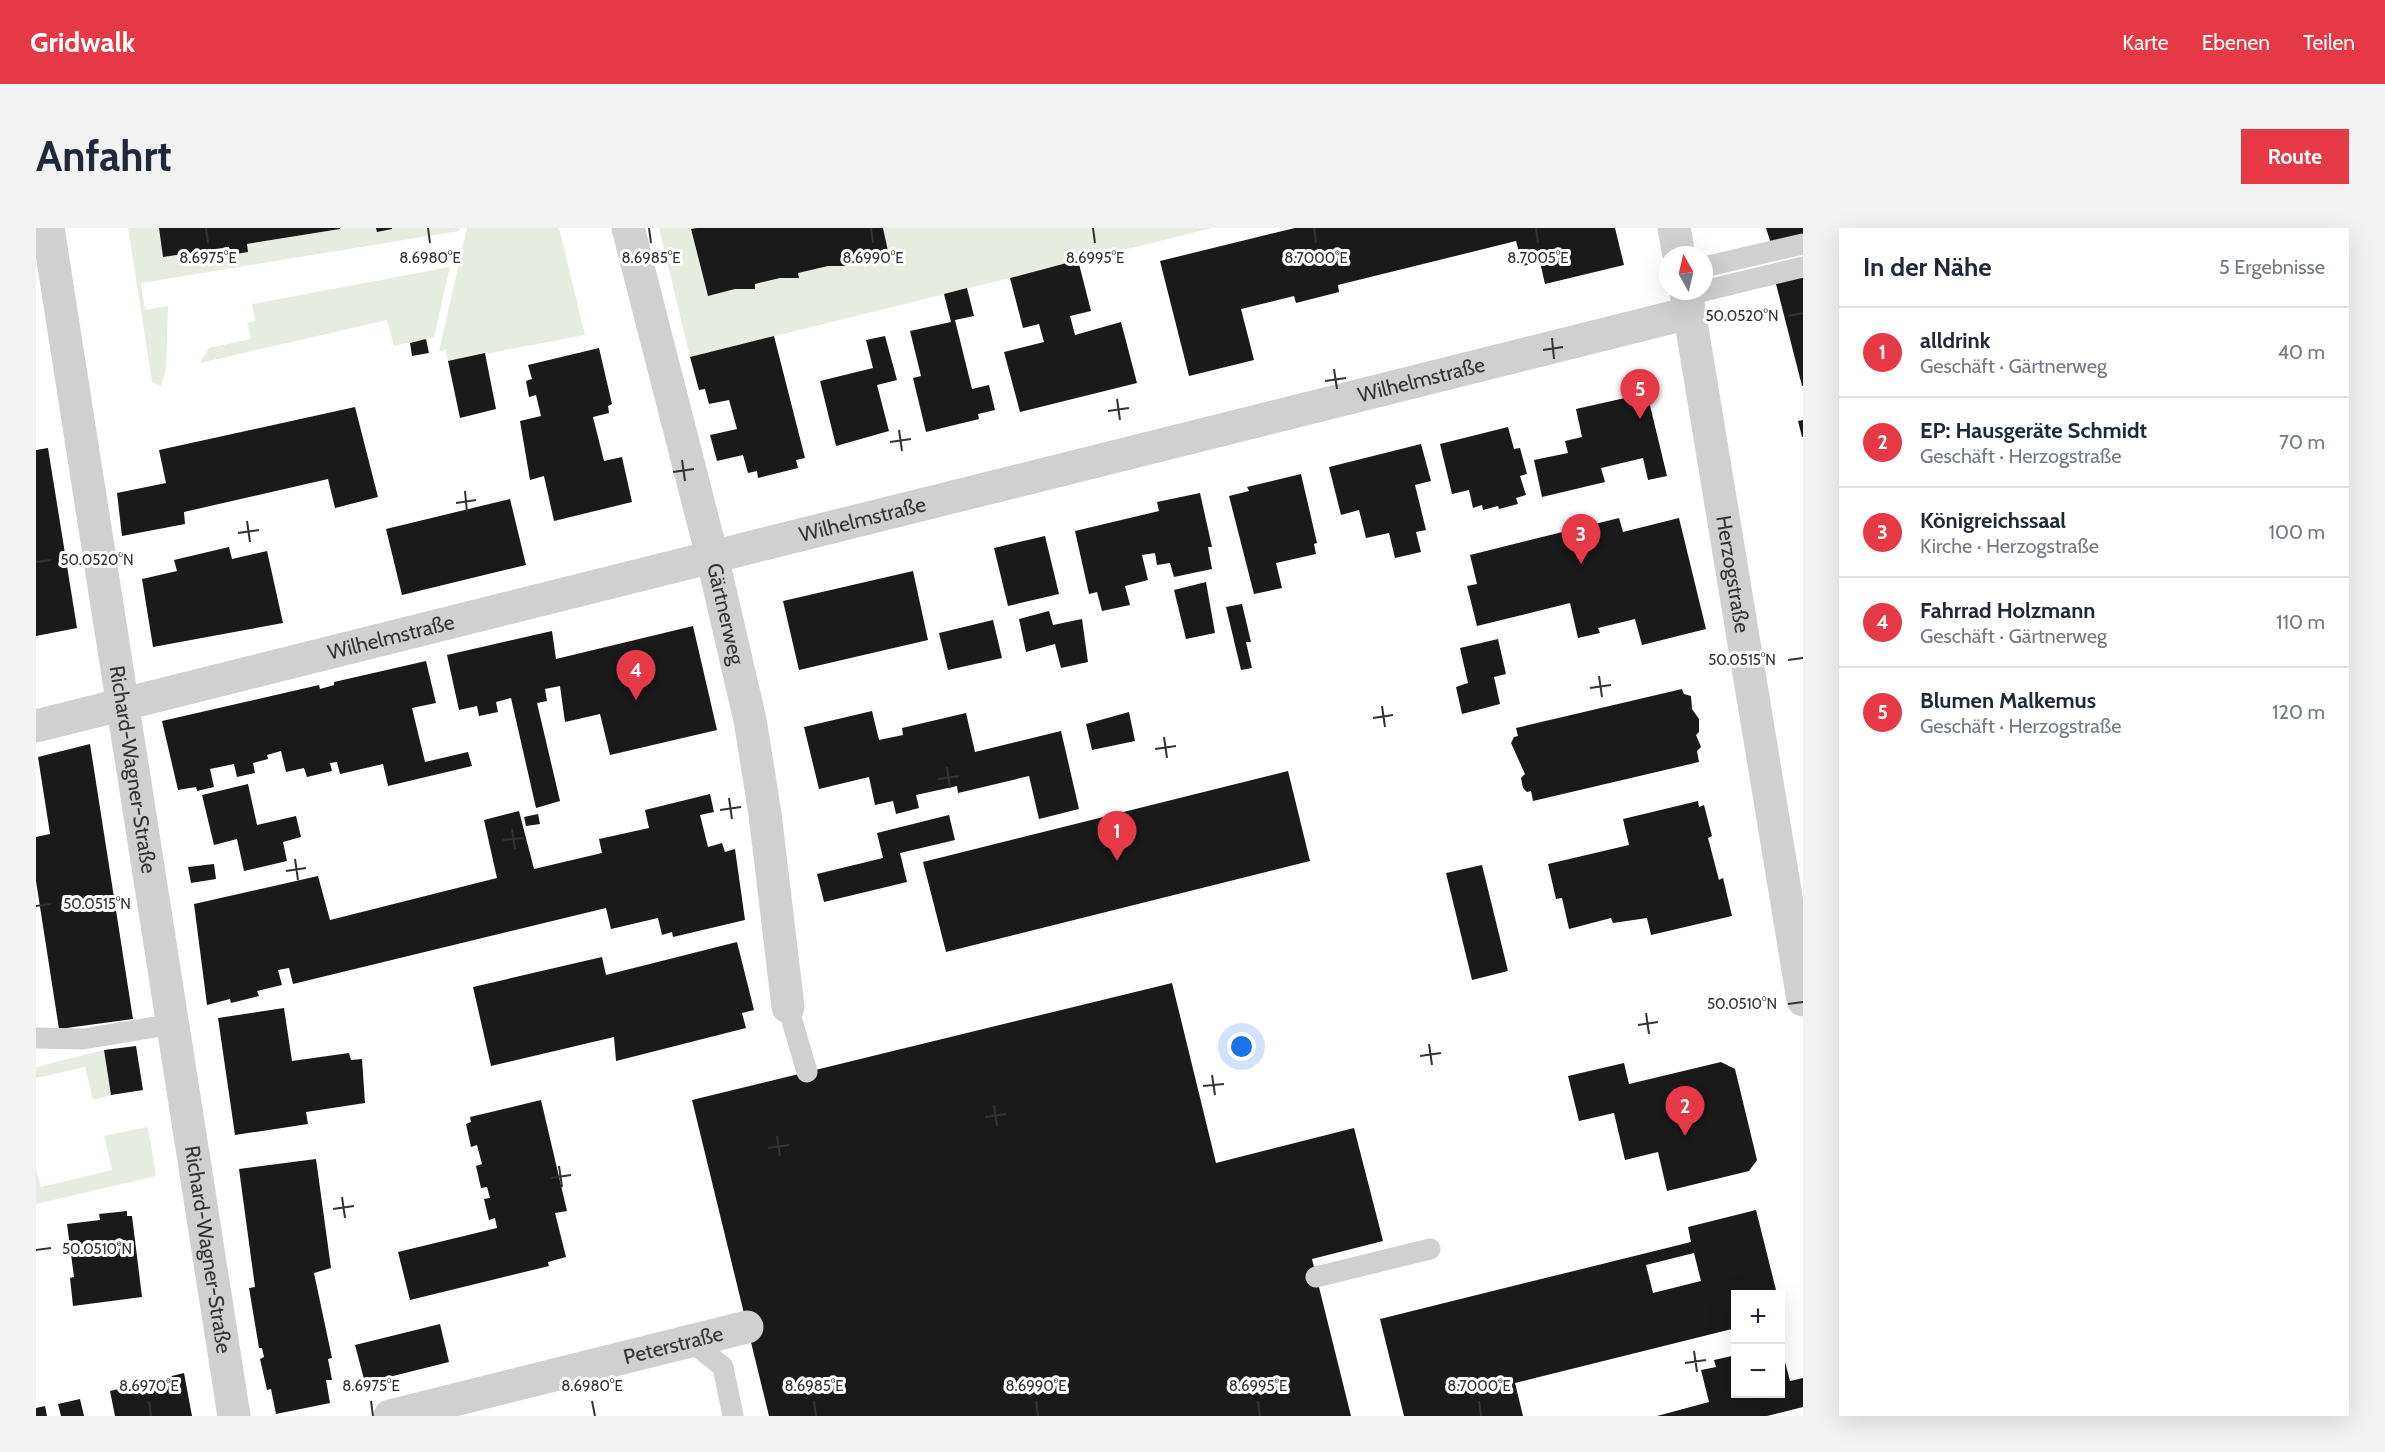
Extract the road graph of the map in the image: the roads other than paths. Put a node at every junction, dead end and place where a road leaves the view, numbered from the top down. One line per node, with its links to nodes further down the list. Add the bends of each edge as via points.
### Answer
1 (48, 228): 11 (street, Richard-Wagner-Straße)
2 (628, 228): 10 (street, Gärtnerweg)
3 (1674, 228): 5 (street)
4 (1803, 244): 6 (lane)
5 (1677, 246)
6 (1713, 265)
7 (1803, 267): 8 (lane)
8 (1713, 293)
9 (1687, 300): 10 (street, Wilhelmstraße); 13 (street, Herzogstraße)
10 (712, 556): 11 (street, Wilhelmstraße); 15 (street, Gärtnerweg, via 759,771)
11 (122, 703): 12 (street, Wilhelmstraße); 16 (street, Richard-Wagner-Straße)
12 (36, 726)
13 (1796, 896): 14 (street, Herzogstraße)
14 (1803, 1000)
15 (788, 1007): 18 (lane)
16 (174, 1024): 17 (lane, via 83,1039); 23 (street, Richard-Wagner-Straße)
17 (36, 1038)
18 (807, 1072)
19 (1430, 1249): 20 (lane)
20 (1316, 1277)
21 (747, 1327): 22 (street, Peterstraße)
22 (691, 1341): 24 (street, Peterstraße); 25 (lane, via 723,1367)
23 (234, 1416)
24 (390, 1416)
25 (733, 1416)

